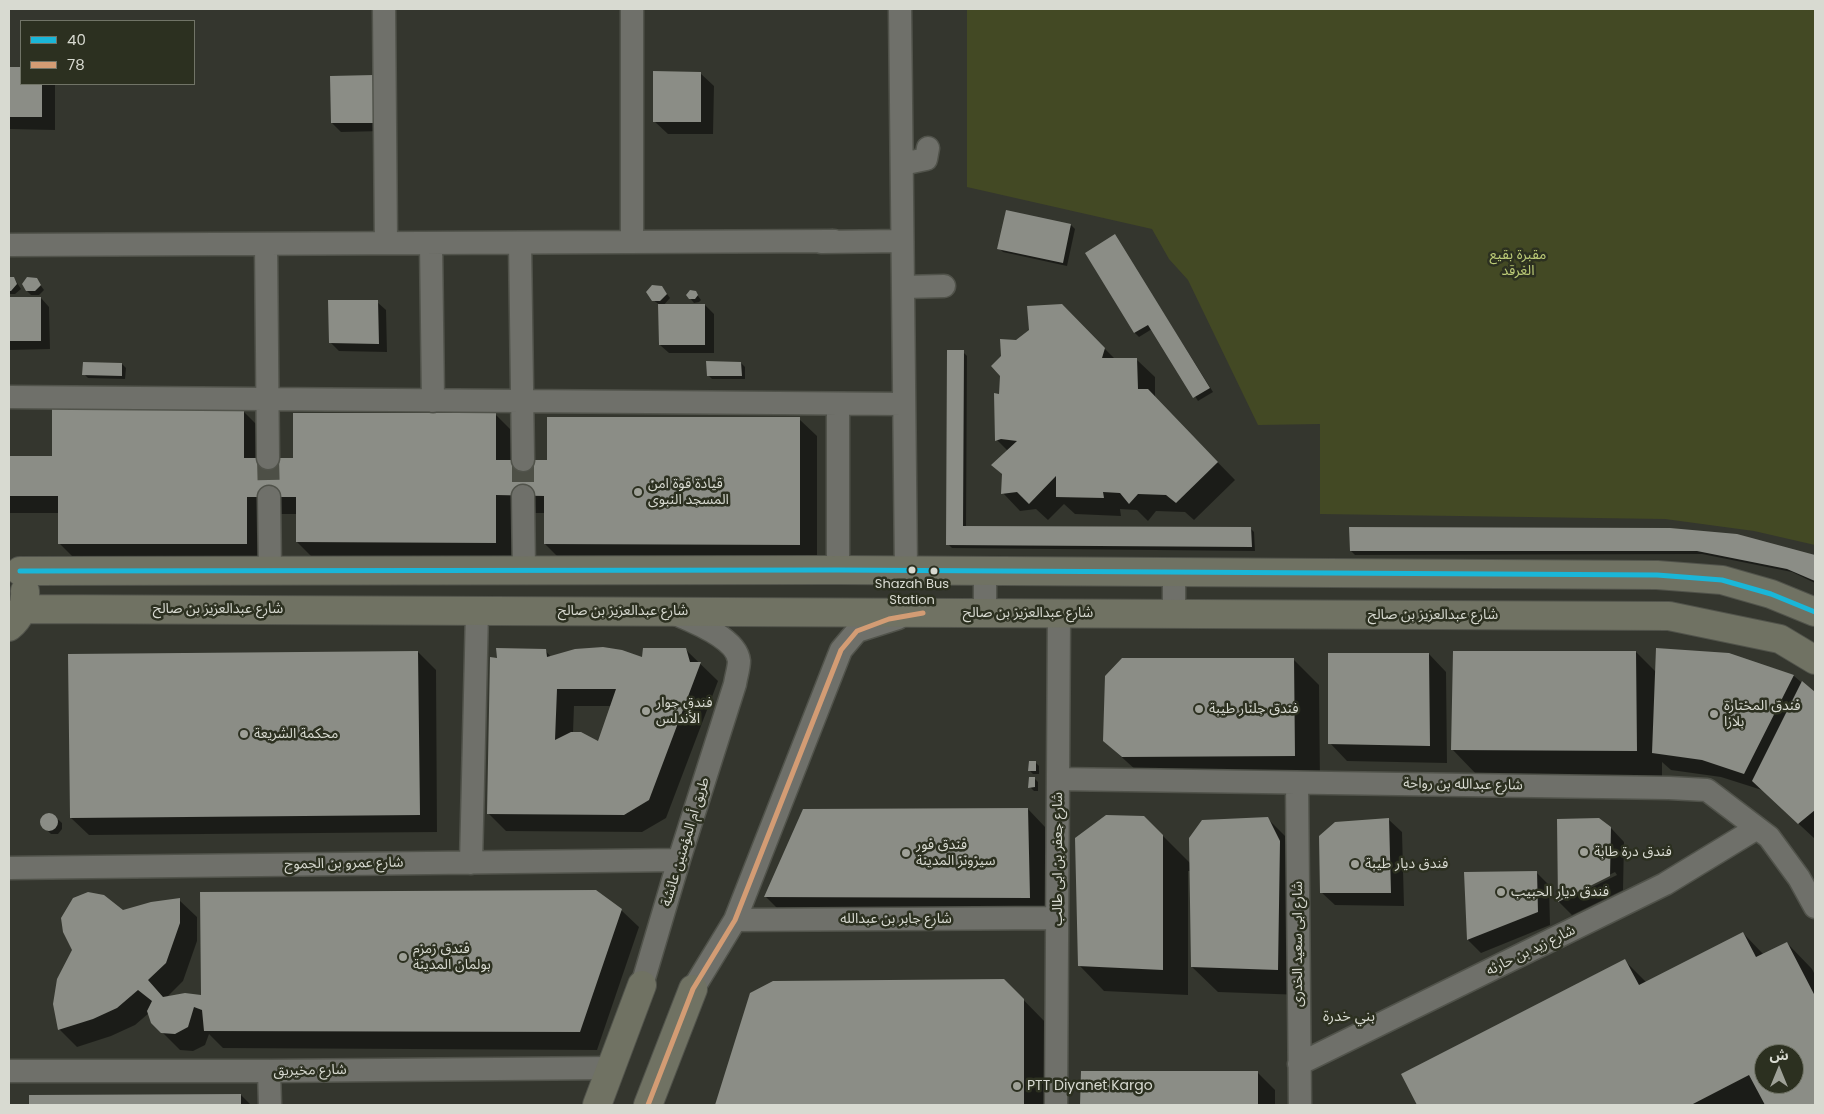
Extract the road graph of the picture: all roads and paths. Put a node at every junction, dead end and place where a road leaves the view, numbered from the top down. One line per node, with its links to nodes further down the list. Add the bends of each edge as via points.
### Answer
1 (384, 9): 8 (street)
2 (632, 9): 7 (street)
3 (900, 9): 5 (street)
4 (928, 148): 5 (street, via 926,159)
5 (902, 164): 6 (street)
6 (902, 241): 7 (street); 13 (street)
7 (632, 242): 10 (street)
8 (386, 243): 9 (street); 11 (street)
9 (432, 243): 10 (street); 17 (street)
10 (520, 243): 18 (street)
11 (266, 244): 12 (street); 16 (street)
12 (9, 245)
13 (903, 286): 14 (street); 20 (street)
14 (944, 286)
15 (9, 397): 16 (street)
16 (266, 400): 17 (street); 21 (street)
17 (433, 401): 18 (street)
18 (523, 401): 19 (street); 22 (street)
19 (838, 404): 20 (street); 26 (street)
20 (904, 404): 27 (street)
21 (268, 458)
22 (523, 460)
23 (268, 496): 29 (street)
24 (523, 496): 30 (street)
25 (14, 566): 29 (main road, شارع عبدالعزيز بن صالح); 39 (main road, شارع عبدالعزيز بن صالح, via 25,583 26,596)
26 (838, 570): 27 (main road, شارع عبدالعزيز بن صالح); 30 (main road, شارع عبدالعزيز بن صالح)
27 (906, 570): 28 (main road, شارع عبدالعزيز بن صالح)
28 (985, 570): 31 (main road, شارع عبدالعزيز بن صالح); 36 (street)
29 (270, 571): 30 (main road, شارع عبدالعزيز بن صالح)
30 (524, 571)
31 (1174, 572): 34 (main road, شارع عبدالعزيز بن صالح, via 1657,575 1722,580 1771,594); 38 (street)
32 (477, 611): 33 (main road, شارع عبدالعزيز بن صالح); 39 (main road, شارع عبدالعزيز بن صالح); 45 (street)
33 (670, 611): 35 (main road, شارع عبدالعزيز بن صالح); 44 (street, طريق أم المؤمنين عائشة, via 703,626 731,644 739,660 735,684)
34 (1815, 612)
35 (923, 613): 36 (main road, شارع عبدالعزيز بن صالح); 49 (street, via 889,619 857,631 841,650)
36 (985, 613): 37 (main road, شارع عبدالعزيز بن صالح)
37 (1059, 614): 38 (main road, شارع عبدالعزيز بن صالح); 41 (street, شارع جعفر بن ابى طالب)
38 (1174, 614): 40 (main road, شارع عبدالعزيز بن صالح, via 1669,616 1780,639)
39 (16, 618)
40 (1815, 660)
41 (1058, 779): 42 (street, شارع عبدالله بن رواحة); 48 (street, شارع جعفر بن ابى طالب)
42 (1297, 782): 43 (street, شارع عبدالله بن رواحة, via 1707,790); 52 (street, شارع ابى سعيد الخدرى)
43 (1757, 828): 47 (street, شارع عبدالله بن رواحة, via 1769,837 1794,871); 52 (street, شارع زيد بن حارثه, via 1665,884)
44 (679, 860): 45 (street, شارع عمرو بن الجموح); 50 (street, طريق أم المؤمنين عائشة)
45 (471, 863): 46 (street, شارع عمرو بن الجموح)
46 (9, 868)
47 (1815, 907)
48 (1057, 918): 49 (street, شارع جابر بن عبدالله); 59 (street, شارع جعفر بن ابى طالب)
49 (735, 920): 51 (street)
50 (642, 984): 53 (main road, طريق أم المؤمنين عائشة)
51 (692, 989): 58 (main road)
52 (1299, 1064): 60 (street, شارع ابى سعيد الخدرى)
53 (611, 1068): 55 (street, شارع مخيريق); 57 (main road, طريق أم المؤمنين عائشة)
54 (9, 1071): 55 (street, شارع مخيريق)
55 (269, 1071): 56 (street)
56 (270, 1105)
57 (597, 1105)
58 (648, 1105)
59 (1056, 1105)
60 (1300, 1105)

